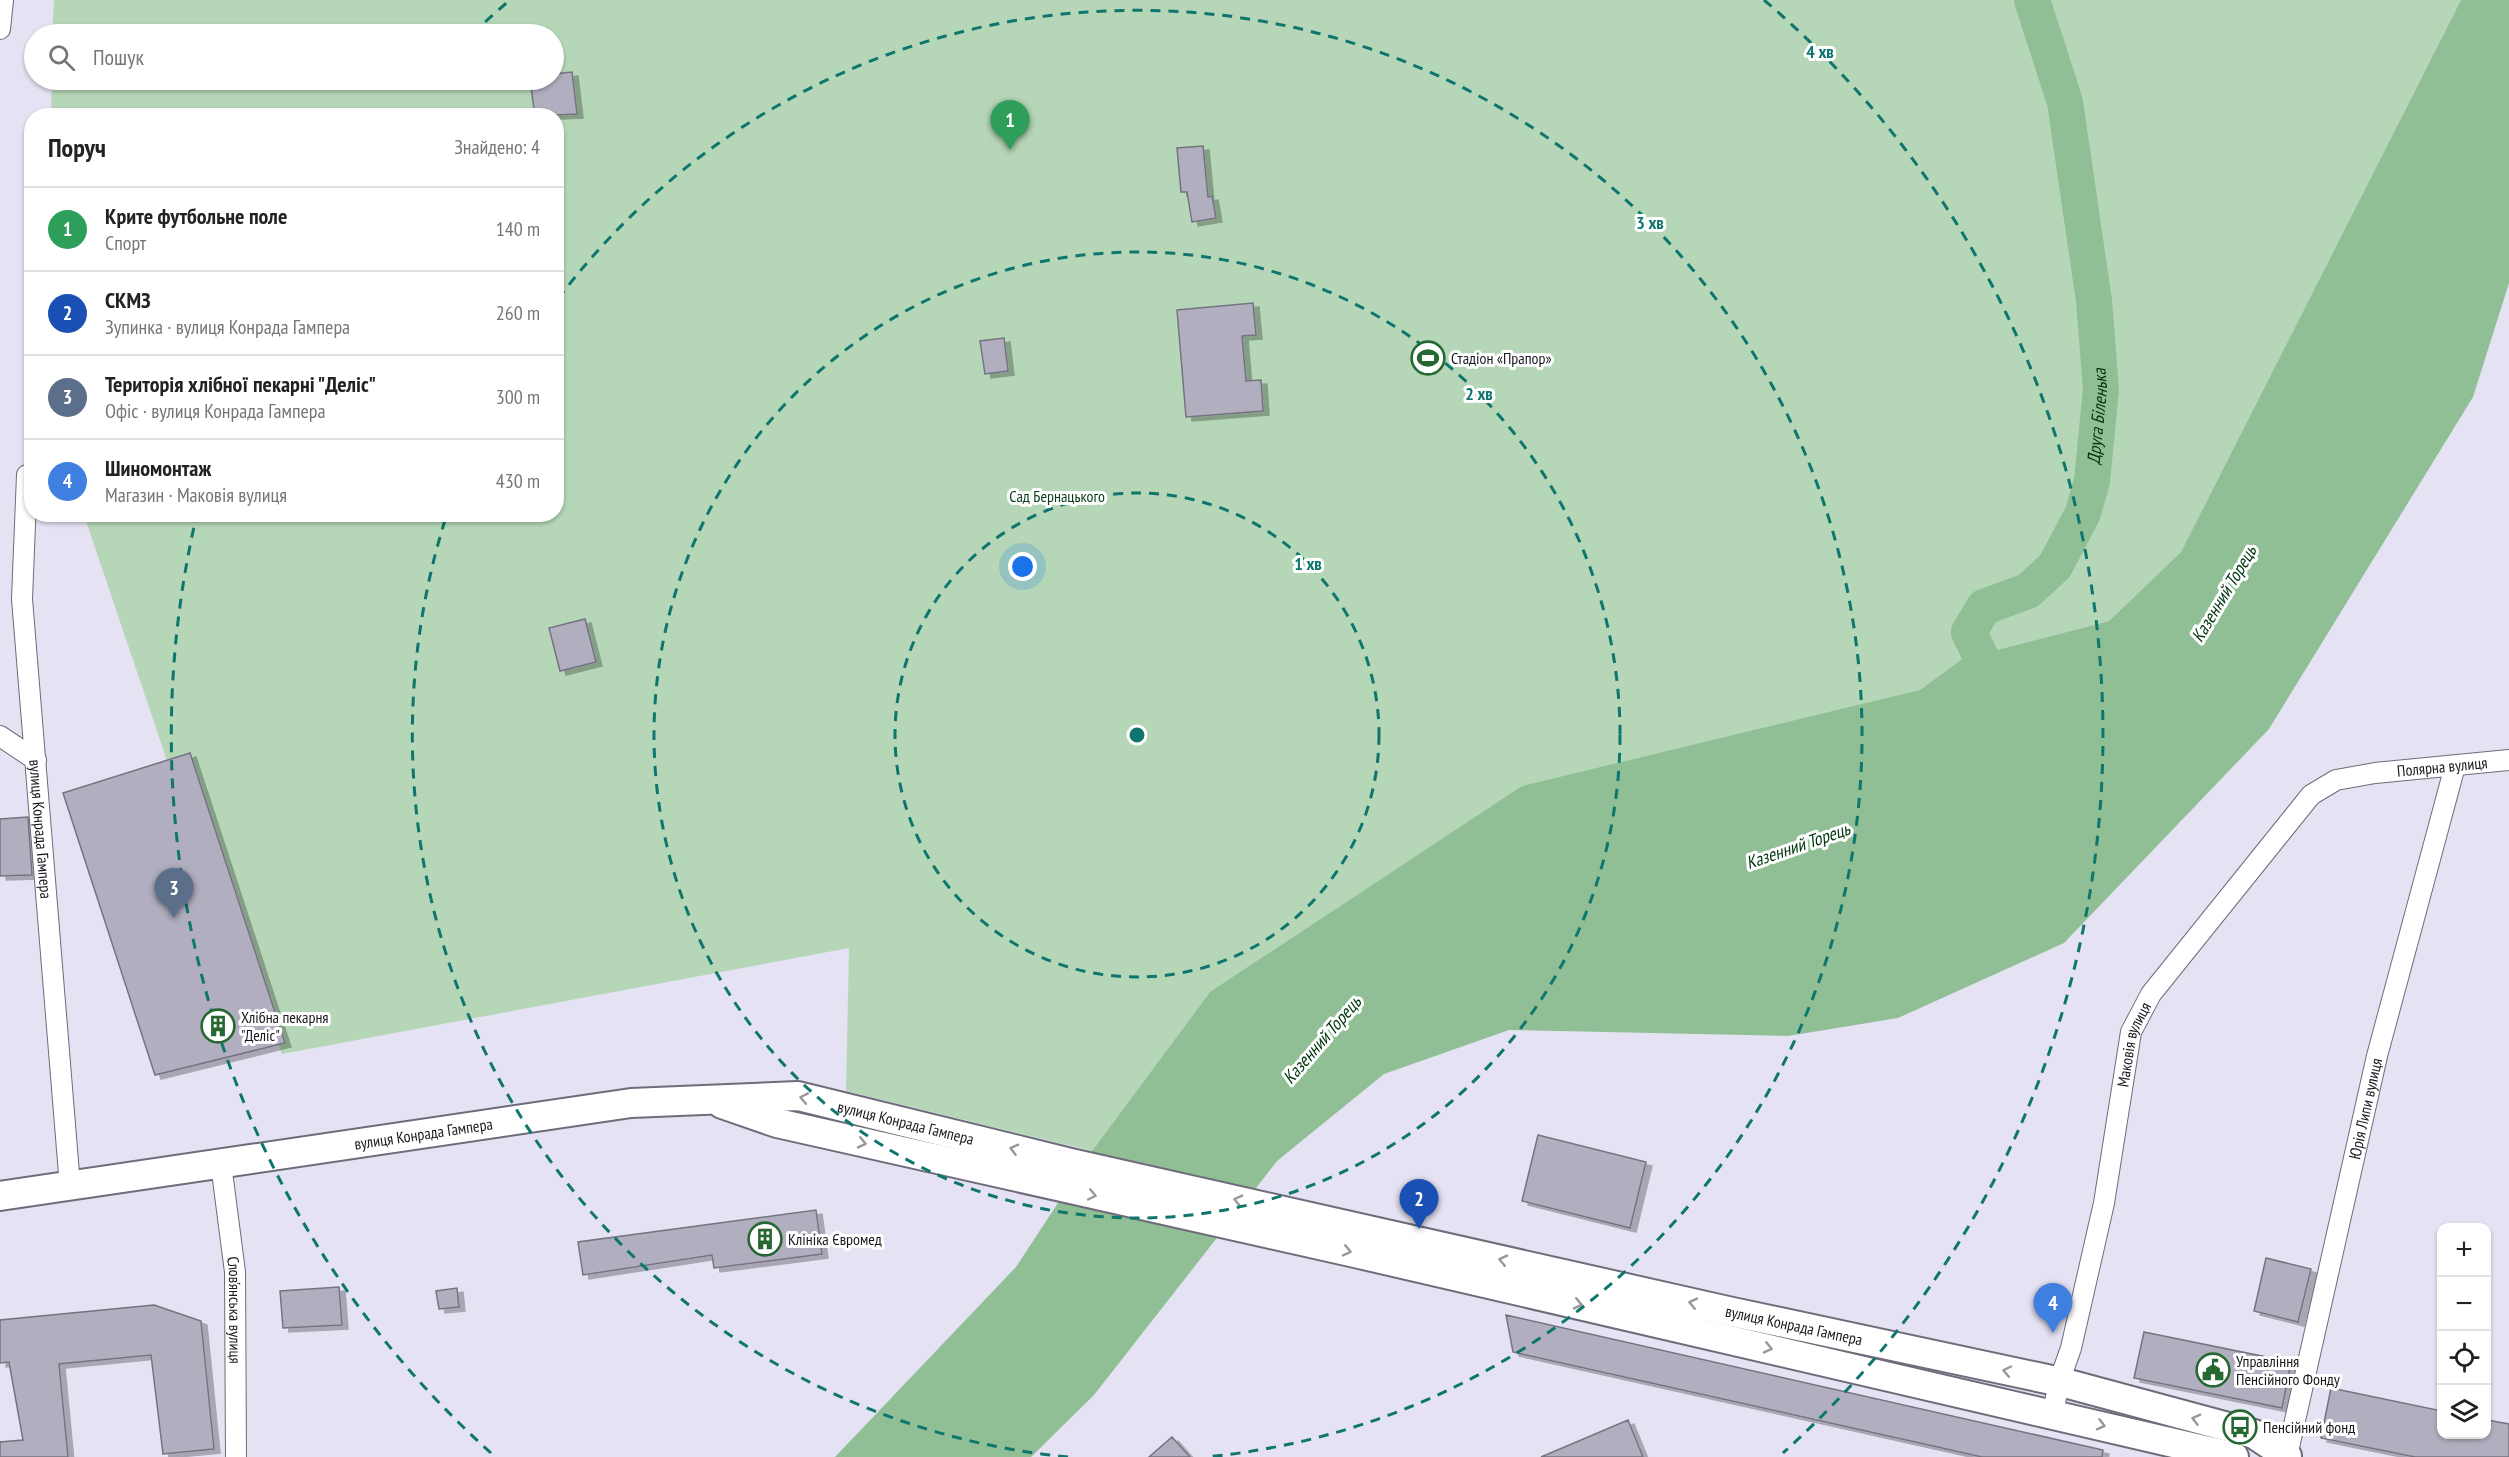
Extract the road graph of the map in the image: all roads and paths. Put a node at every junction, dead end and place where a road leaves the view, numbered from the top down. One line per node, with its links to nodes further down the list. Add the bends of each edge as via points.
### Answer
1 (3, 0): 2 (street)
2 (0, 29)
3 (25, 522): 5 (street, вулиця Конрада Гампера, via 22,599)
4 (0, 736): 5 (street)
5 (36, 760): 11 (street, вулиця Конрада Гампера)
6 (2509, 760): 7 (street, Полярна вулиця)
7 (2455, 766): 8 (street, Полярна вулиця); 19 (street, Юрія Липи вулиця, via 2377,1056)
8 (2375, 773): 14 (street, Маковія вулиця, via 2336,780 2312,795 2151,994 2131,1032 2104,1203 2071,1348)
9 (705, 1099): 10 (main road, вулиця Конрада Гампера, via 631,1103); 13 (main road, вулиця Конрада Гампера, one-way to 13, via 777,1123 1035,1182); 13 (main road, вулиця Конрада Гампера, one-way to 9, via 1071,1163 798,1096)
10 (221, 1164): 11 (main road, вулиця Конрада Гампера); 16 (street, Слов’янська вулиця, via 235,1272)
11 (70, 1186): 12 (main road, вулиця Конрада Гампера)
12 (0, 1196)
13 (1292, 1226): 14 (main road, вулиця Конрада Гампера, one-way to 13); 15 (main road, вулиця Конрада Гампера, one-way to 15)
14 (2059, 1382): 15 (street, Маковія вулиця); 19 (main road, вулиця Конрада Гампера, one-way to 14, via 2254,1434)
15 (2053, 1413): 17 (main road, вулиця Конрада Гампера, one-way to 17)
16 (236, 1457)
17 (2235, 1457)
18 (2281, 1457): 19 (main road)
19 (2288, 1457)

